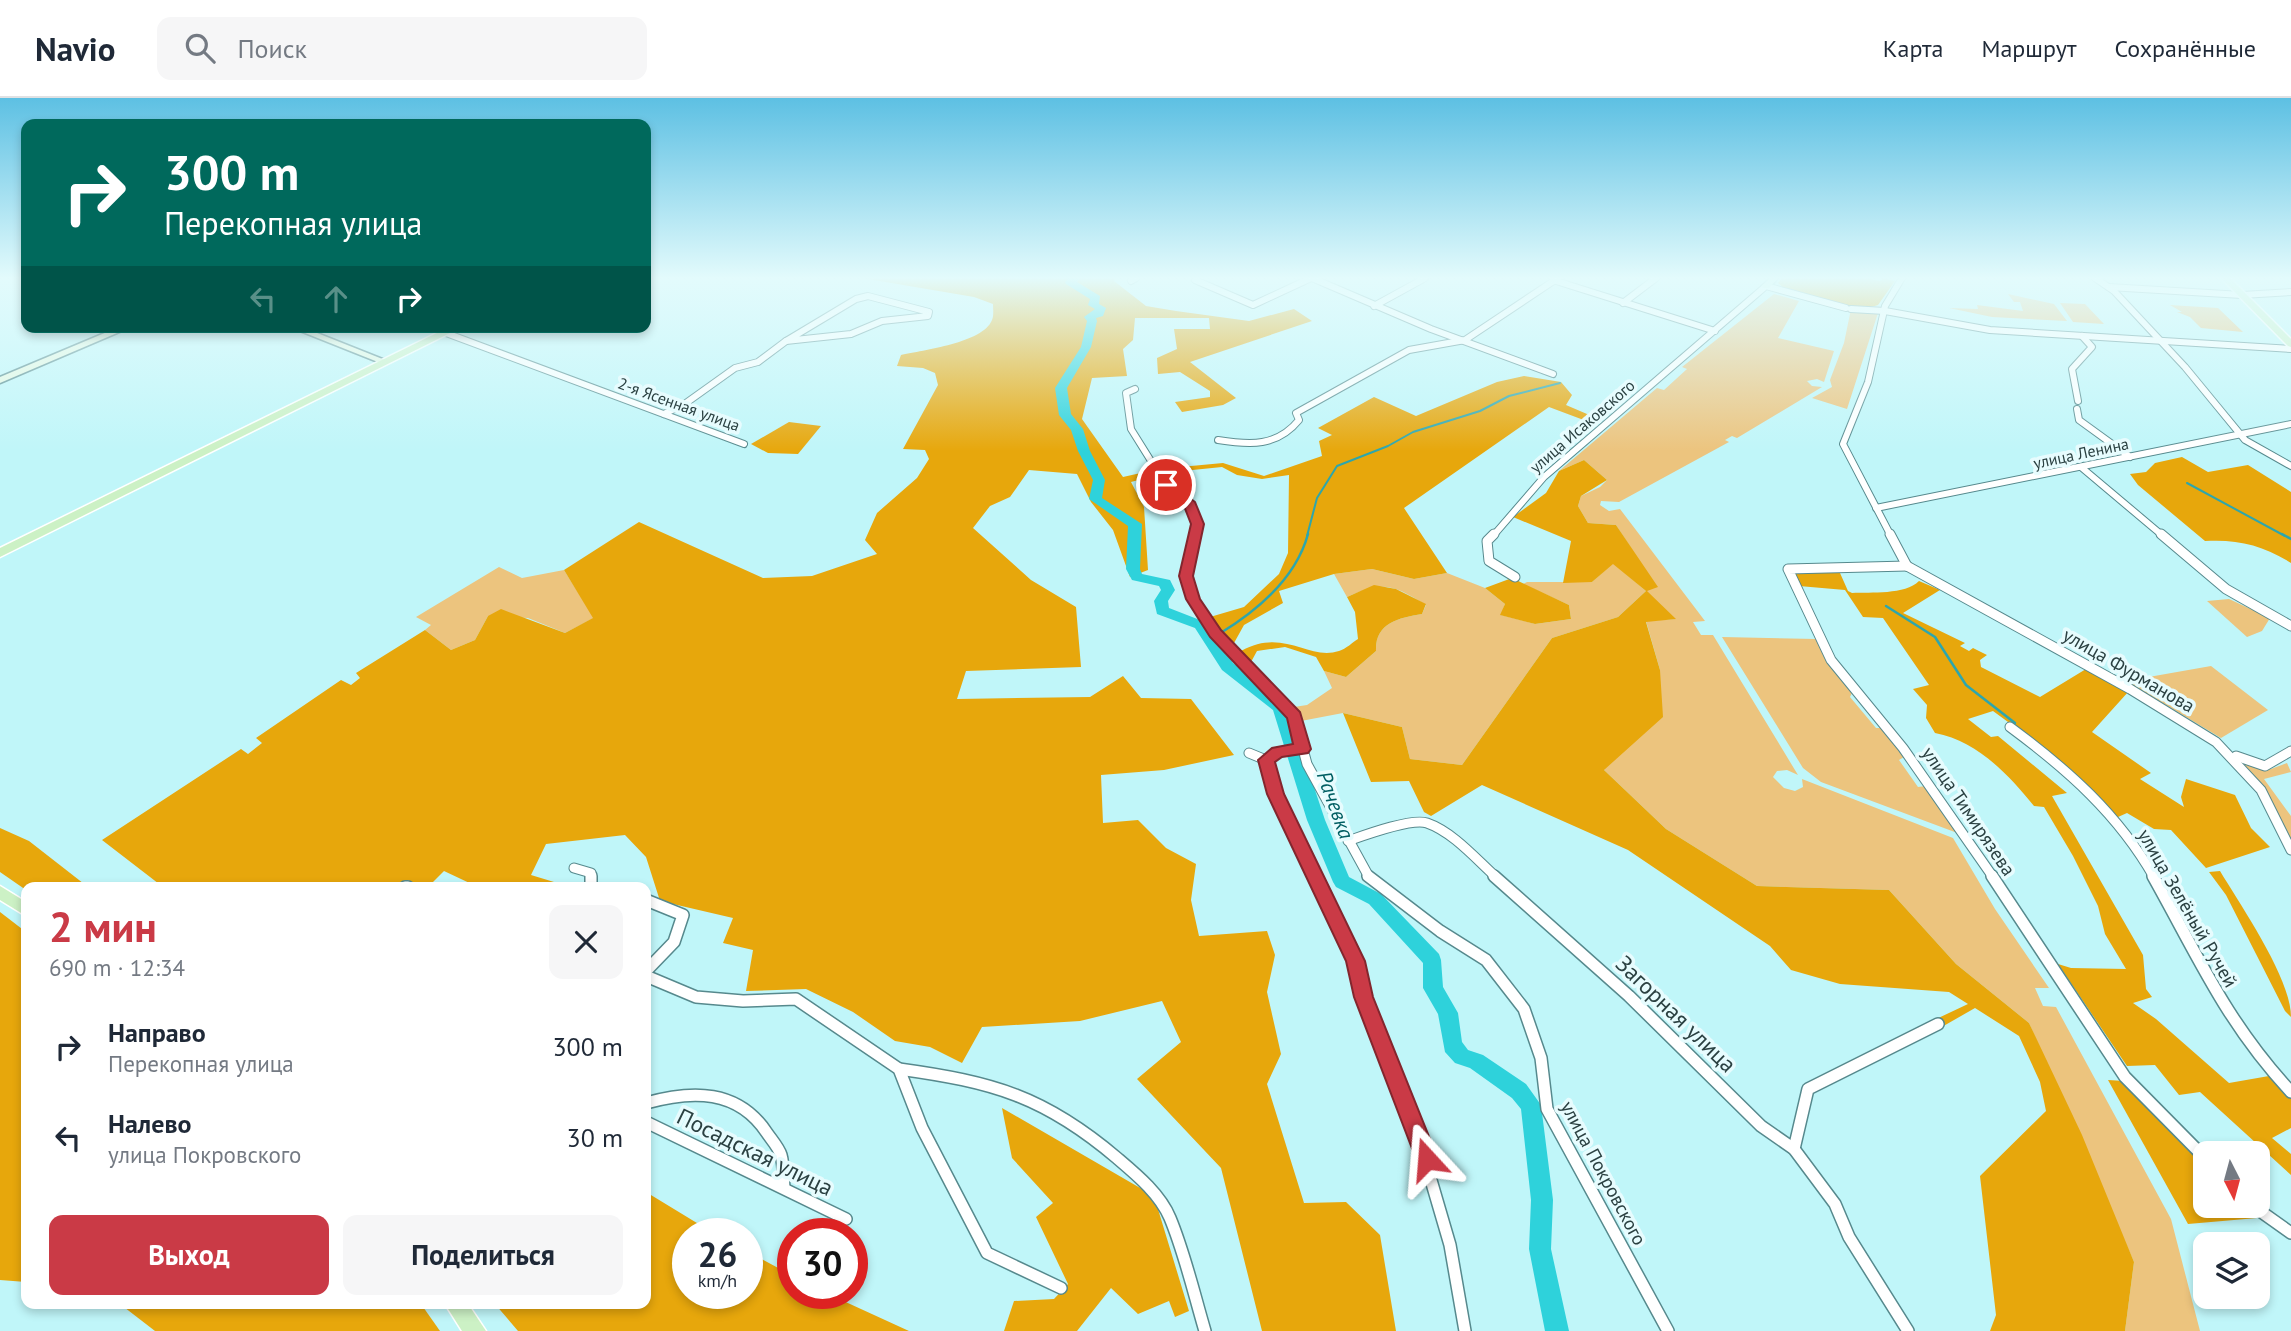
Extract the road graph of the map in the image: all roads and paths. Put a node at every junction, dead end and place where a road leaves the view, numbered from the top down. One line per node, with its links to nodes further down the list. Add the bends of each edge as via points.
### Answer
1 (107, 336): 20 (main road)
2 (316, 336): 18 (main road)
3 (441, 336): 18 (main road)
4 (453, 336): 22 (street, 2-я Ясенная улица)
5 (795, 336): 15 (street)
6 (837, 336): 15 (street)
7 (1450, 336): 14 (street)
8 (1472, 336): 14 (street)
9 (1710, 336): 33 (street, улица Исаковского, via 1544,477 1486,541 1489,561)
10 (1879, 336): 30 (street, via 1868,382 1843,442)
11 (2075, 336): 12 (street)
12 (2082, 336): 16 (street); 27 (street, via 2092,347 2072,369 2078,420)
13 (2155, 336): 16 (street)
14 (1465, 340): 19 (street); 25 (street, via 1409,350 1335,389 1296,413 1299,420 1290,433 1269,444)
15 (786, 341): 22 (street, via 758,362 735,368)
16 (2160, 341): 17 (street); 24 (street)
17 (2291, 347)
18 (386, 362): 31 (main road)
19 (1553, 374)
20 (0, 380)
21 (1135, 389): 36 (street, улица Покровского, via 1126,393 1130,429 1166,485 1190,505 1198,524 1186,576 1193,599 1216,634 1294,716)
22 (664, 414): 26 (street, 2-я Ясенная улица)
23 (2291, 424): 24 (street, улица Ленина)
24 (2240, 433): 27 (street, улица Ленина); 28 (street)
25 (1219, 440)
26 (744, 444)
27 (2130, 457): 29 (street, улица Ленина)
28 (2291, 466)
29 (2081, 467): 30 (street, улица Ленина); 34 (street, via 2226,589)
30 (1876, 508): 32 (street)
31 (0, 553)
32 (1907, 566): 38 (street, улица Фурманова, via 2130,689); 55 (street, улица Тимирязева, via 1788,569 1830,660 1903,748 1963,832 2125,1077)
33 (1515, 577)
34 (2291, 626)
35 (2010, 727): 52 (street, улица Зелёный Ручей, via 2052,758 2118,822 2152,875 2213,990)
36 (1301, 749): 40 (street); 41 (street, улица Покровского)
37 (2291, 751): 38 (street, via 2265,766)
38 (2229, 752): 42 (street, улица Фурманова, via 2261,790)
39 (1249, 753): 40 (street)
40 (1266, 760): 65 (street, via 1276,794 1355,961 1363,997 1420,1138 1449,1245)
41 (1348, 841): 56 (street, Загорная улица, via 1425,822 1446,833 1629,996 1761,1126); 66 (street, улица Покровского, via 1369,877 1486,960 1524,1009 1541,1058 1547,1109)
42 (2291, 850)
43 (574, 868): 44 (street, via 591,873)
44 (591, 882)
45 (0, 892): 47 (main road)
46 (651, 902): 48 (street, via 683,915 674,942)
47 (21, 907)
48 (651, 968)
49 (651, 976): 51 (street, via 696,997 796,999)
50 (1938, 1024): 56 (street, via 1808,1089)
51 (899, 1069): 61 (street, via 922,1128 987,1253); 64 (street, via 996,1084 1030,1096 1094,1136 1162,1201)
52 (2291, 1092)
53 (651, 1102): 57 (street, via 677,1094 701,1095 730,1100 755,1115 781,1154)
54 (651, 1124): 57 (street, Посадская улица)
55 (2193, 1146)
56 (1794, 1149): 67 (street, Загорная улица, via 1835,1204 1849,1237)
57 (784, 1188): 58 (street, Посадская улица)
58 (844, 1218)
59 (2270, 1218): 60 (street)
60 (2291, 1233)
61 (1061, 1288)
62 (459, 1309): 63 (main road)
63 (475, 1331)
64 (1205, 1331)
65 (1465, 1331)
66 (1668, 1331)
67 (1908, 1331)

